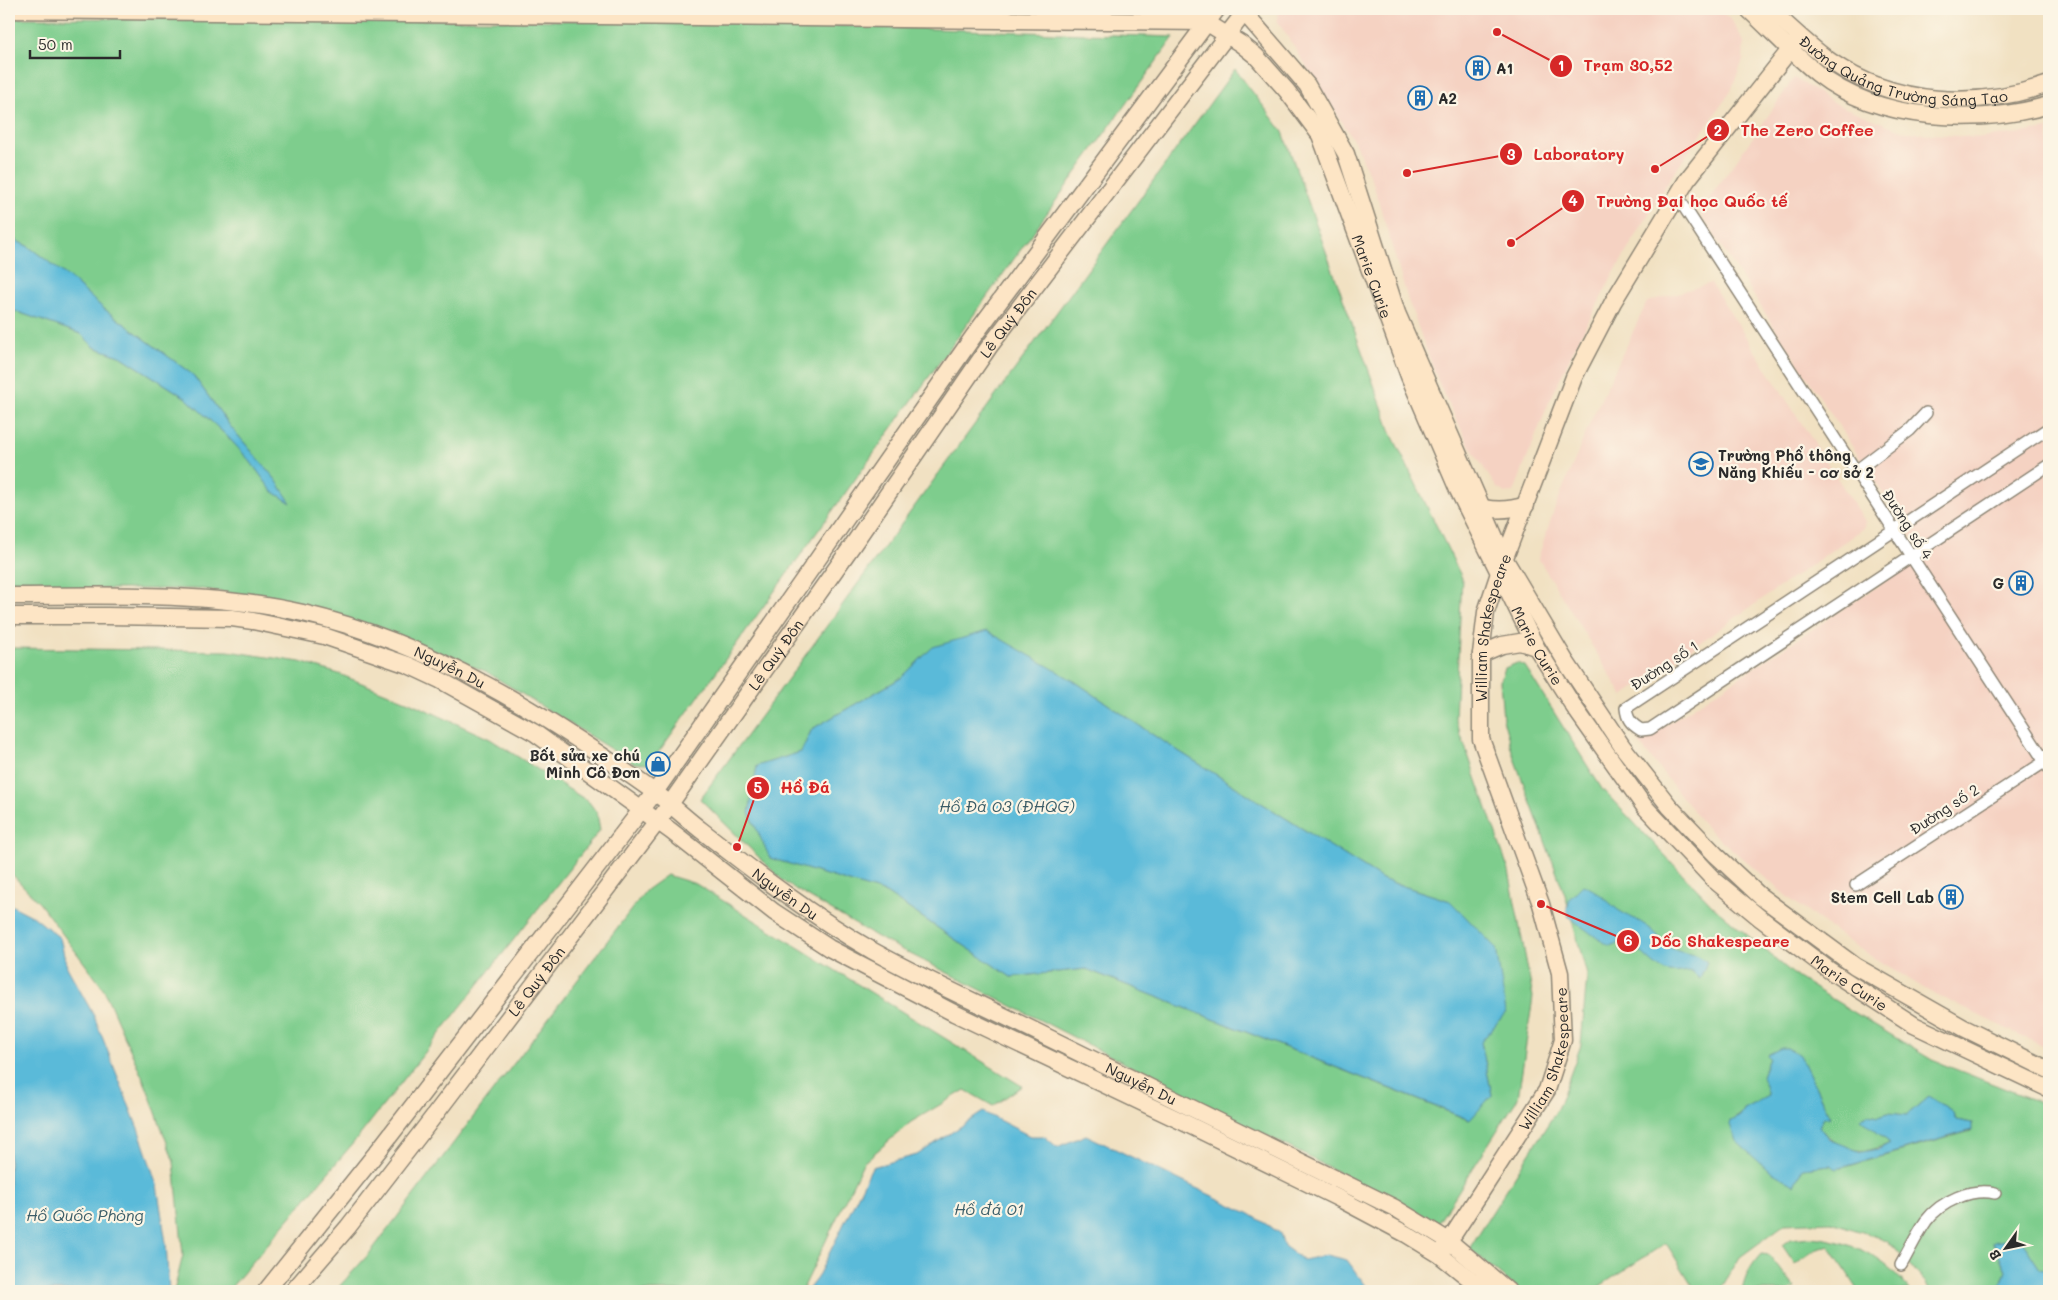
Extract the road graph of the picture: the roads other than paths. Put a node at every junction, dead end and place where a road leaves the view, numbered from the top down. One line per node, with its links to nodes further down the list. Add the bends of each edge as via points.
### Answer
1 (1217, 9): 9 (street, Lê Quý Đôn)
2 (1748, 9): 11 (street, Đường Quảng Trường Sáng Tạo)
3 (1770, 9): 11 (street, Đường Quảng Trường Sáng Tạo)
4 (9, 10): 6 (street)
5 (1243, 10): 10 (street, Lê Quý Đôn); 24 (street, Marie Curie, via 1307,86 1346,154 1397,313)
6 (375, 11): 7 (street)
7 (401, 11): 8 (street)
8 (1022, 15): 9 (street)
9 (1206, 22): 10 (street, Marie Curie); 15 (street, Lê Quý Đôn)
10 (1228, 35): 16 (street, Lê Quý Đôn); 29 (street, Marie Curie, via 1256,56 1320,135 1409,376 1458,490)
11 (1796, 43): 12 (street, Đường Quảng Trường Sáng Tạo, via 1853,76 1883,89 1914,97 1975,100 2010,95); 13 (street, Đường Quảng Trường Sáng Tạo, via 1818,74 1880,105 1912,113 1985,115); 14 (street, William Shakespeare, via 1704,156)
12 (2049, 84)
13 (2049, 104)
14 (1676, 196): 22 (street, Đường số 4); 23 (street, William Shakespeare, via 1577,370)
15 (973, 337): 16 (street); 18 (street, Lê Quý Đôn)
16 (989, 347): 20 (street, Lê Quý Đôn)
17 (1926, 413): 22 (street, via 1910,430)
18 (911, 425): 20 (street); 26 (street, Lê Quý Đôn)
19 (2049, 428): 25 (street, Đường số 1)
20 (928, 436): 27 (street, Lê Quý Đôn)
21 (2049, 465): 28 (street, Đường số 1)
22 (1856, 471): 25 (street, Đường số 4)
23 (1526, 505): 24 (street, via 1513,510); 29 (street, William Shakespeare)
24 (1484, 508): 29 (street, Marie Curie)
25 (1894, 530): 28 (street, Đường số 4); 28 (street, Đường số 1, via 1626,708 1627,718 1641,730 1650,729)
26 (834, 536): 27 (street); 37 (street, Lê Quý Đôn)
27 (852, 546): 38 (street, Lê Quý Đôn)
28 (1911, 557): 36 (street, Đường số 4)
29 (1501, 565): 34 (street, Marie Curie); 35 (street, William Shakespeare, via 1486,612); 42 (street, Marie Curie, via 1622,746 1670,807 1716,855 1760,896 1855,966)
30 (9, 596): 31 (street, Nguyễn Du)
31 (106, 596): 33 (street); 37 (street, Nguyễn Du, via 207,599 299,612 343,624 480,680)
32 (9, 616): 33 (street, Nguyễn Du)
33 (108, 616): 39 (street, Nguyễn Du, via 253,621 324,636 408,665 470,695 536,733)
34 (1536, 647): 35 (street, via 1520,642); 43 (street, Marie Curie, via 1644,806 1713,879 1829,970 1914,1025)
35 (1481, 654): 49 (street, William Shakespeare, via 1481,739 1544,913 1560,973 1563,1040 1547,1090)
36 (2048, 763): 41 (street, Đường số 2)
37 (655, 792): 38 (street, Nguyễn Du); 39 (street, Lê Quý Đôn)
38 (670, 804): 40 (street, Lê Quý Đôn); 49 (street, Nguyễn Du, via 781,893 872,950 1395,1208)
39 (642, 809): 40 (street, Nguyễn Du); 46 (street, Lê Quý Đôn)
40 (658, 821): 47 (street, Lê Quý Đôn); 50 (street, Nguyễn Du, via 774,912 842,956 1342,1200)
41 (1856, 885)
42 (1964, 1028): 43 (street); 44 (street, Marie Curie)
43 (1954, 1043): 45 (street, Marie Curie)
44 (2049, 1070)
45 (2049, 1089)
46 (406, 1115): 47 (street); 52 (street, Lê Quý Đôn)
47 (424, 1129): 53 (street, Lê Quý Đôn, via 348,1227)
48 (1995, 1193): 51 (street, via 1966,1194 1943,1205 1927,1220)
49 (1449, 1242): 50 (street, William Shakespeare); 55 (street, Nguyễn Du)
50 (1440, 1256): 54 (street, Nguyễn Du)
51 (1902, 1265)
52 (268, 1290)
53 (293, 1291)
54 (1485, 1291)
55 (1508, 1291)

